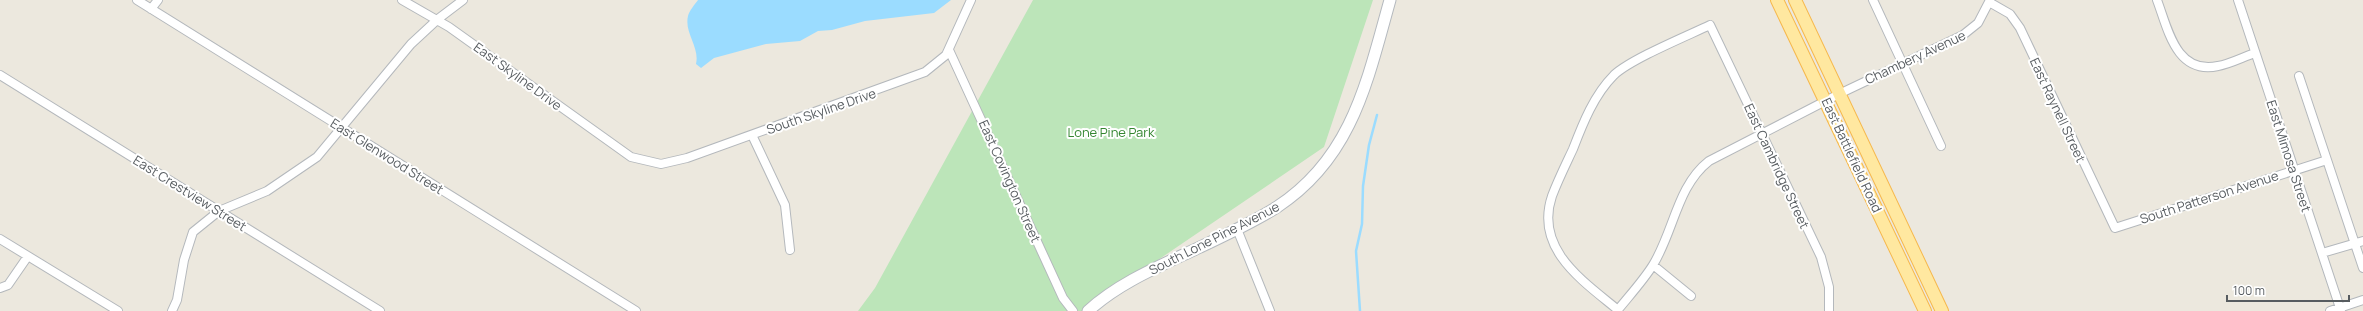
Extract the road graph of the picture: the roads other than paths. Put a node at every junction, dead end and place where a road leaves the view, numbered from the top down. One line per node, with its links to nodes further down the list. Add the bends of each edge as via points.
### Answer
1 (137, 0): 13 (street, East Glenwood Street)
2 (158, 0): 13 (street)
3 (402, 0): 14 (street, East Skyline Drive)
4 (464, 0): 14 (street)
5 (971, 0): 15 (street, South Skyline Drive)
6 (1390, 0): 31 (main road, South Lone Pine Avenue, via 1362,98 1336,149 1322,168 1296,193 1271,211)
7 (1777, 0): 21 (main road, East Battlefield Road)
8 (1795, 0): 20 (main road, East Battlefield Road)
9 (1873, 0): 17 (street)
10 (2157, 0): 16 (street, via 2176,50 2190,63 2213,67)
11 (2238, 0): 16 (street, East Mimosa Street)
12 (1989, 1): 17 (street, Chambery Avenue, via 1972,30); 30 (street, East Raynell Street, via 2010,14 2020,28)
13 (152, 9): 22 (street, East Glenwood Street)
14 (438, 19): 22 (street, via 395,62); 26 (street, East Skyline Drive)
15 (949, 50): 24 (street, South Skyline Drive, via 938,64 910,79); 48 (street, East Covington Street, via 1051,271)
16 (2255, 53): 28 (street, East Mimosa Street)
17 (1902, 64): 20 (street, Chambery Avenue); 25 (street)
18 (0, 75): 29 (street, East Crestview Street)
19 (2299, 76): 27 (street)
20 (1839, 94): 21 (street, Chambery Avenue); 54 (main road, East Battlefield Road)
21 (1826, 100): 23 (street, Chambery Avenue); 53 (main road, East Battlefield Road)
22 (343, 128): 29 (street, via 317,157 267,191); 47 (street, East Glenwood Street)
23 (1762, 134): 38 (street, Chambery Avenue, via 1709,161 1697,170 1688,183 1668,237); 51 (street, East Cambridge Street, via 1710,25 1614,75 1589,111 1552,197 1549,215 1551,236 1571,271); 52 (street, East Cambridge Street, via 1821,257 1829,287)
24 (752, 135): 26 (street, South Skyline Drive, via 661,164); 35 (street, via 785,205)
25 (1941, 146)
26 (631, 157)
27 (2327, 160): 28 (street, South Patterson Avenue); 34 (street)
28 (2294, 170): 30 (street, South Patterson Avenue); 36 (street, East Mimosa Street)
29 (219, 211): 45 (street, via 193,232 184,260 177,300); 46 (street, East Crestview Street)
30 (2115, 228)
31 (1237, 229): 49 (main road, South Lone Pine Avenue, via 1125,284); 50 (street)
32 (0, 239): 37 (street)
33 (2363, 241): 34 (street)
34 (2354, 243): 36 (street); 39 (street)
35 (790, 250)
36 (2322, 253): 43 (street, East Mimosa Street)
37 (28, 256): 40 (street, via 8,285); 44 (street)
38 (1653, 265): 41 (street); 51 (street, Chambery Avenue)
39 (2363, 268)
40 (0, 288)
41 (1692, 296)
42 (2363, 300): 43 (street)
43 (2340, 309): 55 (street)
44 (118, 311)
45 (172, 311)
46 (380, 311)
47 (636, 311)
48 (1073, 311)
49 (1088, 311)
50 (1270, 311)
51 (1617, 311)
52 (1829, 311)
53 (1925, 311)
54 (1942, 311)
55 (2330, 311)

